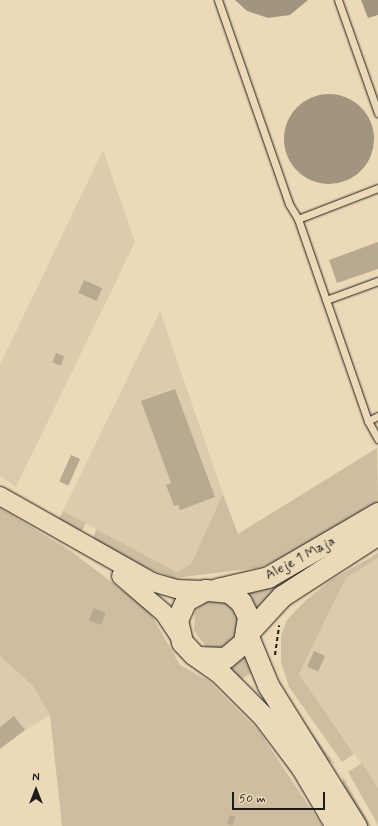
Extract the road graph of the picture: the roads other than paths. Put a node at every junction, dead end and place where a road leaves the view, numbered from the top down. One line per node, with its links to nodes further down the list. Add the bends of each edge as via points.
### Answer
1 (218, 0): 5 (lane, via 289,204)
2 (338, 0): 3 (lane)
3 (378, 113)
4 (378, 188): 5 (lane)
5 (298, 219): 7 (lane)
6 (378, 281): 7 (lane)
7 (326, 300): 9 (lane)
8 (378, 416): 9 (lane)
9 (368, 421): 10 (lane)
10 (378, 439)
11 (0, 496): 14 (street)
12 (378, 513): 15 (main road, Aleje 1 Maja, via 268,577)
13 (378, 534): 16 (main road, Aleje 1 Maja, via 282,596)
14 (81, 544): 15 (street, via 158,585); 17 (street, via 146,595 164,613)
15 (211, 589): 16 (main road, via 241,602 248,616); 17 (main road, via 192,596 182,606 177,620)
16 (247, 634): 18 (main road, via 232,654 216,660); 20 (main road, via 271,690)
17 (179, 635): 18 (main road, via 186,649)
18 (200, 658): 19 (main road, via 220,673 267,721 302,768)
19 (336, 826)
20 (356, 826)

